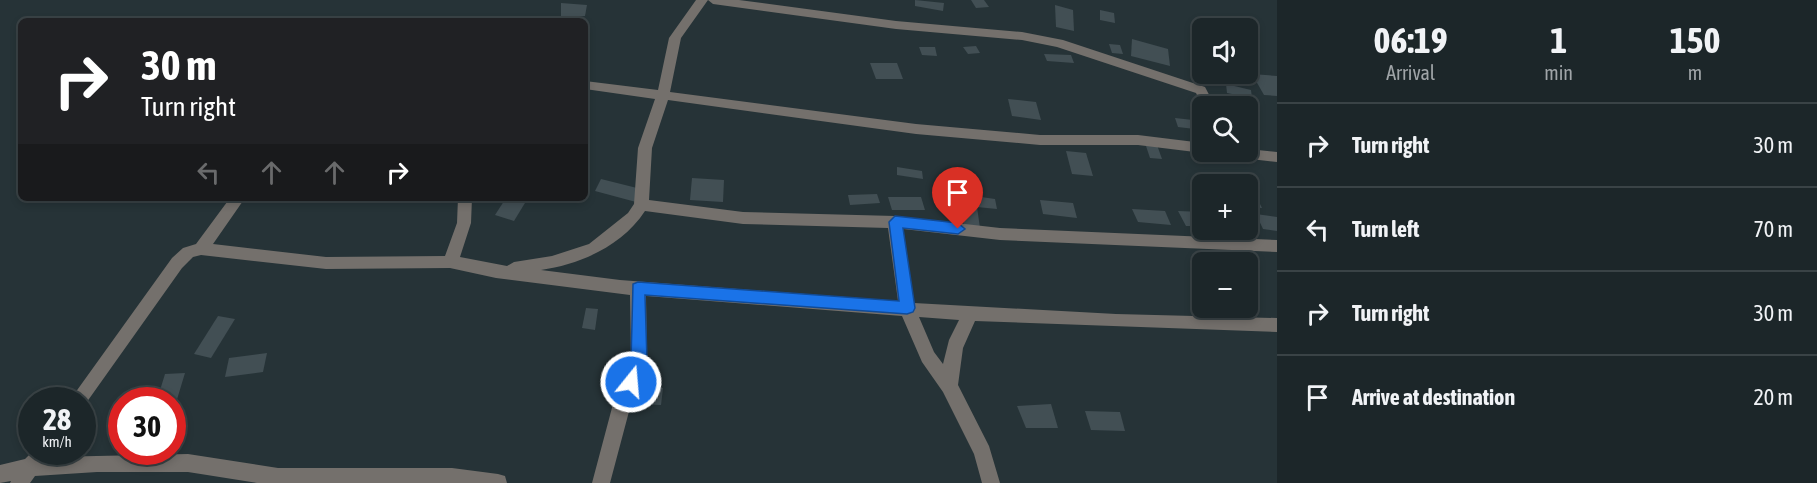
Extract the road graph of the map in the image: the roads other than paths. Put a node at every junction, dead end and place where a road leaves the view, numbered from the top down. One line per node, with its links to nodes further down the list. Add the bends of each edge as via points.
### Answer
1 (702, 0): 4 (street, via 675,38)
2 (713, 0): 5 (street, via 1059,43 1201,90)
3 (588, 85): 4 (street)
4 (663, 95): 6 (street, via 984,135 1040,140 1137,140); 11 (street, via 645,148)
5 (1204, 96)
6 (1192, 147)
7 (1258, 155): 8 (street)
8 (1277, 157)
9 (235, 201): 14 (street)
10 (465, 201): 15 (street, via 461,236)
11 (641, 205): 12 (street, via 743,218); 16 (street, via 633,218 594,249 552,262)
12 (895, 222): 13 (street, via 1000,234); 18 (street)
13 (1277, 246)
14 (201, 249): 15 (street, via 326,263); 22 (street, via 188,252 177,263)
15 (450, 262): 16 (street)
16 (496, 271): 17 (street)
17 (638, 288): 18 (street); 28 (street, via 639,361 622,404)
18 (907, 308): 19 (street); 21 (street, via 928,357)
19 (971, 314): 20 (street); 21 (street, via 958,334 950,362)
20 (1277, 325)
21 (949, 386): 29 (street, via 983,452)
22 (87, 387)
23 (30, 467): 24 (street); 25 (street, via 188,463 278,477); 26 (street)
24 (0, 474)
25 (372, 481): 27 (street, via 452,477)
26 (19, 483)
27 (498, 483)
28 (601, 483)
29 (991, 483)

